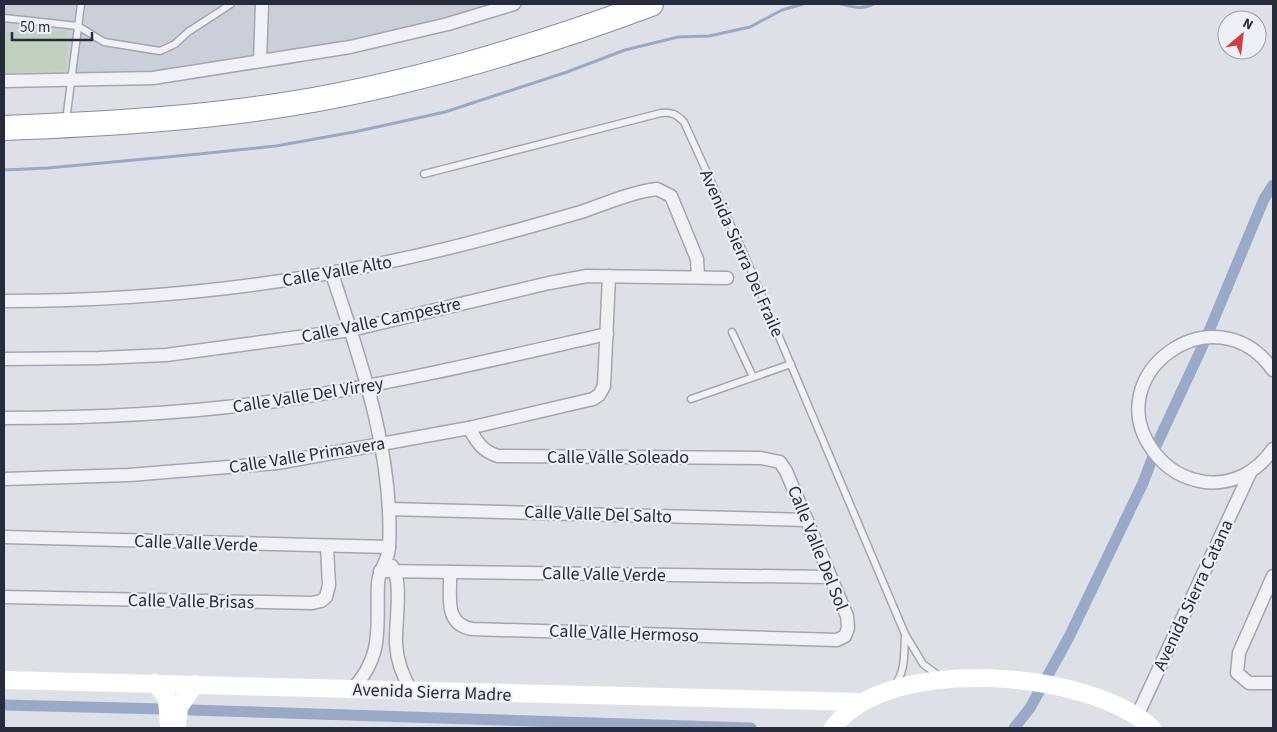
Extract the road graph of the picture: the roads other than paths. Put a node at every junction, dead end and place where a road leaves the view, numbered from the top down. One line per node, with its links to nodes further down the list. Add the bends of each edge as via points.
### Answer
1 (81, 4): 8 (lane)
2 (231, 4): 8 (lane, via 160,51 104,42)
3 (262, 4): 9 (street)
4 (514, 4): 9 (street, via 448,24 350,47)
5 (610, 4): 12 (highway, via 448,55 344,78 198,102)
6 (651, 4): 14 (highway, via 516,50 312,100 166,119)
7 (4, 18): 8 (lane)
8 (78, 26): 10 (lane)
9 (260, 61): 10 (street, via 153,78)
10 (71, 80): 11 (street); 12 (lane)
11 (4, 81)
12 (67, 114): 13 (highway)
13 (4, 115)
14 (4, 128)
15 (424, 174): 25 (lane, Avenida Sierra Del Fraile, via 674,113 684,122)
16 (332, 274): 18 (street, Calle Valle Alto, via 449,248 651,190 662,190 671,196 690,240 697,259); 20 (street, Calle Valle Alto, via 194,293 71,301); 21 (street)
17 (609, 276): 18 (street, Calle Valle Campestre); 21 (street, Calle Valle Campestre, via 568,278); 23 (street)
18 (698, 277): 19 (street, Calle Valle Campestre)
19 (727, 278)
20 (4, 301)
21 (351, 330): 24 (street, Calle Valle Campestre, via 166,355); 28 (street)
22 (732, 332): 27 (lane)
23 (606, 334): 28 (street, Calle Valle Del Virrey); 31 (street, Calle Valle Primavera, via 603,390 593,399)
24 (4, 359)
25 (791, 364): 27 (lane); 48 (lane, Avenida Sierra Del Fraile)
26 (1273, 370): 35 (street, via 1258,353 1240,342 1218,337 1197,338 1176,346 1159,359 1147,377 1140,397 1140,419 1146,440 1158,458 1175,472 1195,480 1217,482)
27 (753, 377): 29 (lane)
28 (367, 386): 30 (street, Calle Valle Del Virrey, via 238,406 141,416); 32 (street)
29 (691, 399)
30 (4, 418)
31 (469, 428): 32 (street, Calle Valle Primavera); 34 (street, Calle Valle Soleado, via 487,453 498,456 761,458)
32 (380, 443): 36 (street, Calle Valle Primavera, via 277,463 210,470); 37 (street)
33 (1272, 454): 35 (street)
34 (780, 462): 38 (street, Calle Valle Del Sol)
35 (1250, 473): 60 (street, Avenida Sierra Catana)
36 (4, 480)
37 (389, 509): 38 (street, Calle Valle Del Salto); 41 (street)
38 (806, 520): 46 (street, Calle Valle Del Sol)
39 (4, 537): 40 (street, Calle Valle Verde)
40 (327, 547): 41 (street, Calle Valle Verde); 47 (street, Calle Valle Brisas, via 328,591 321,601 312,603)
41 (389, 554): 42 (street); 43 (street)
42 (380, 571): 43 (street, Calle Valle Verde); 50 (street)
43 (396, 571): 44 (street, Calle Valle Verde); 51 (street)
44 (450, 572): 46 (street, Calle Valle Verde); 49 (street, Calle Valle Hermoso, via 451,614 461,628 837,640)
45 (1273, 576): 55 (street, via 1239,653 1238,673 1249,683)
46 (829, 577): 49 (street, Calle Valle Del Sol, via 847,616)
47 (4, 597)
48 (904, 634): 53 (lane, Avenida Sierra Del Fraile, via 923,664); 59 (lane, Avenida Sierra Del Fraile, via 900,676 896,684)
49 (845, 636)
50 (376, 646): 51 (street); 57 (street, via 372,664)
51 (396, 646): 58 (street, via 401,675)
52 (4, 680): 54 (street, Avenida Sierra Madre)
53 (947, 680): 59 (street, Avenida Sierra Madre); 60 (street, Avenida Sierra Madre, via 964,677 1017,679 1066,687 1110,702)
54 (155, 683): 56 (street, Avenida Sierra Madre); 61 (street, via 167,698)
55 (1273, 683)
56 (195, 684): 57 (street, Avenida Sierra Madre); 62 (street, via 179,707)
57 (352, 690): 58 (street, Avenida Sierra Madre)
58 (412, 692): 59 (street, Avenida Sierra Madre)
59 (865, 700): 63 (street)
60 (1137, 716): 64 (street, Avenida Sierra Madre)
61 (169, 728)
62 (176, 728)
63 (833, 728)
64 (1152, 728)

